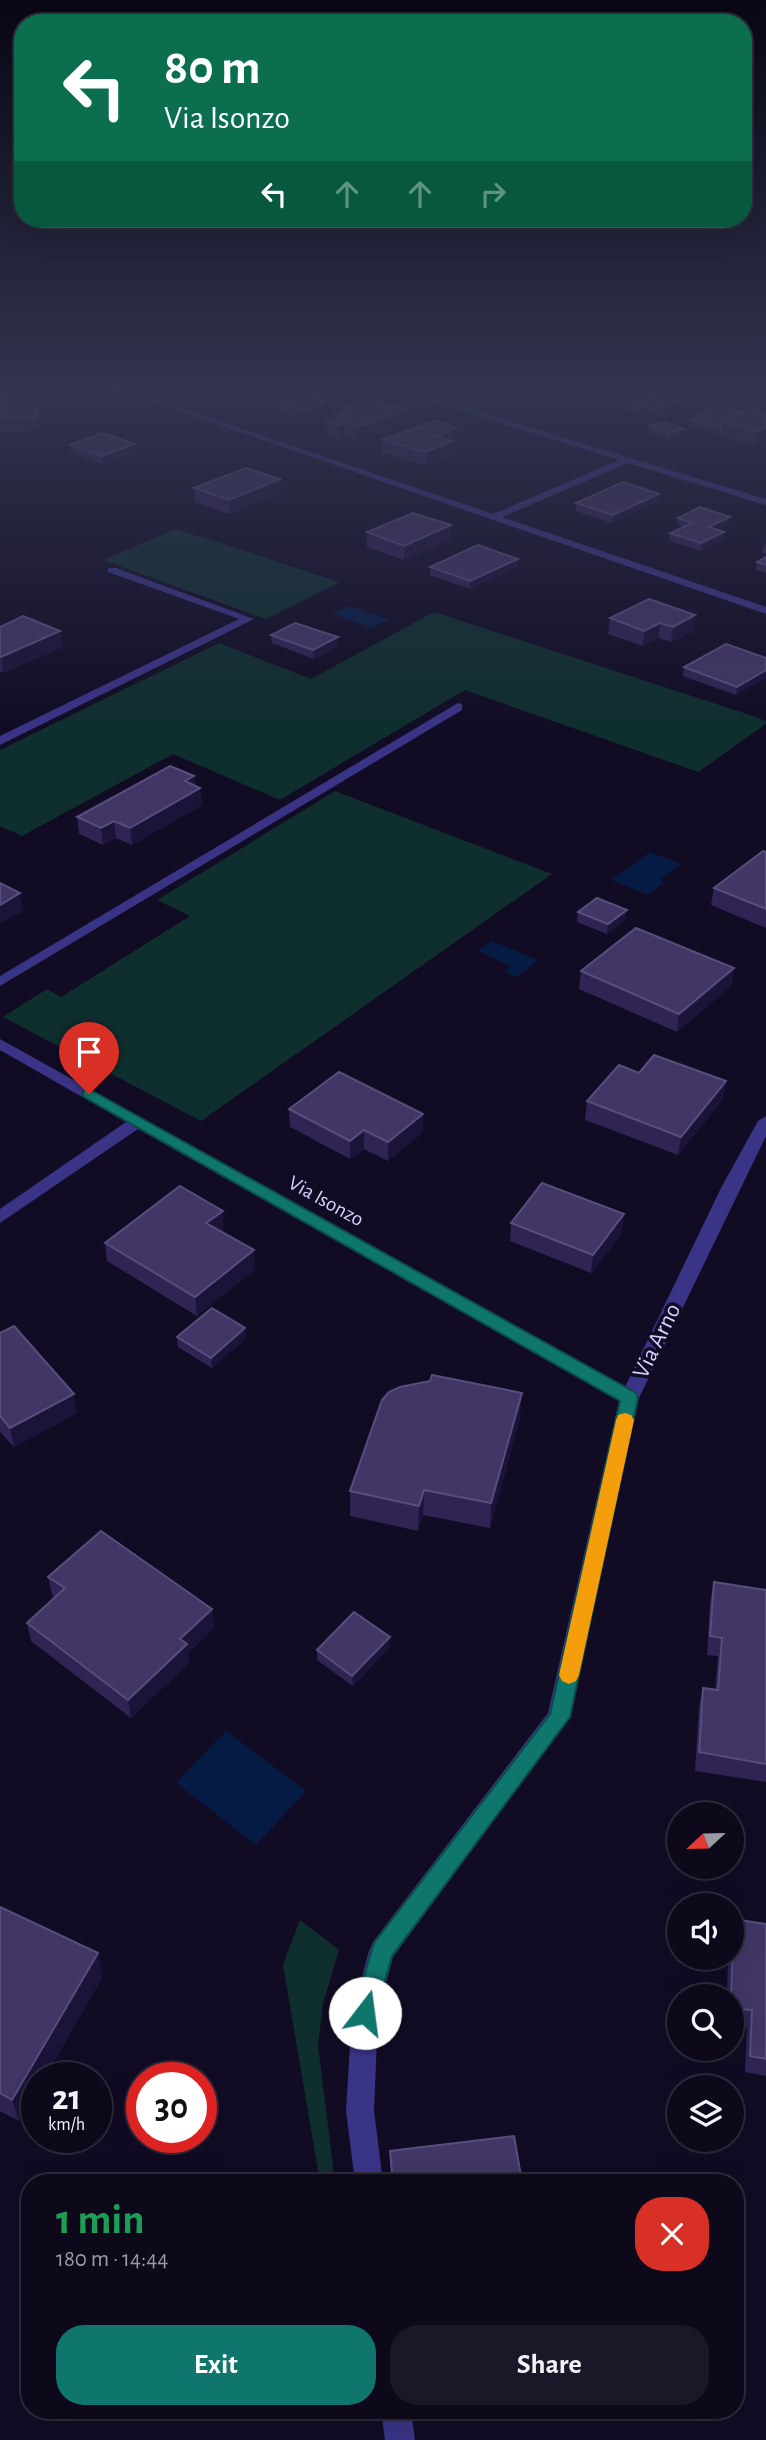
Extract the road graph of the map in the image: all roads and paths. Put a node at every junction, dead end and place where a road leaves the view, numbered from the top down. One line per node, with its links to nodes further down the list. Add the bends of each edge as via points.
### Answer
1 (450, 502): 3 (street)
2 (530, 502): 3 (street)
3 (495, 517): 5 (street)
4 (112, 570): 7 (street, via 248,619)
5 (766, 611)
6 (457, 706): 8 (street)
7 (0, 741)
8 (0, 982)
9 (0, 1044): 10 (street, Via Isonzo)
10 (138, 1121): 12 (street); 13 (street, Via Isonzo)
11 (766, 1121): 13 (street, Via Arno)
12 (0, 1217)
13 (629, 1398): 14 (street, Via Arno, via 559,1717 382,1951 365,2013 360,2111)
14 (368, 2174)
15 (397, 2419): 16 (street)
16 (400, 2440)

